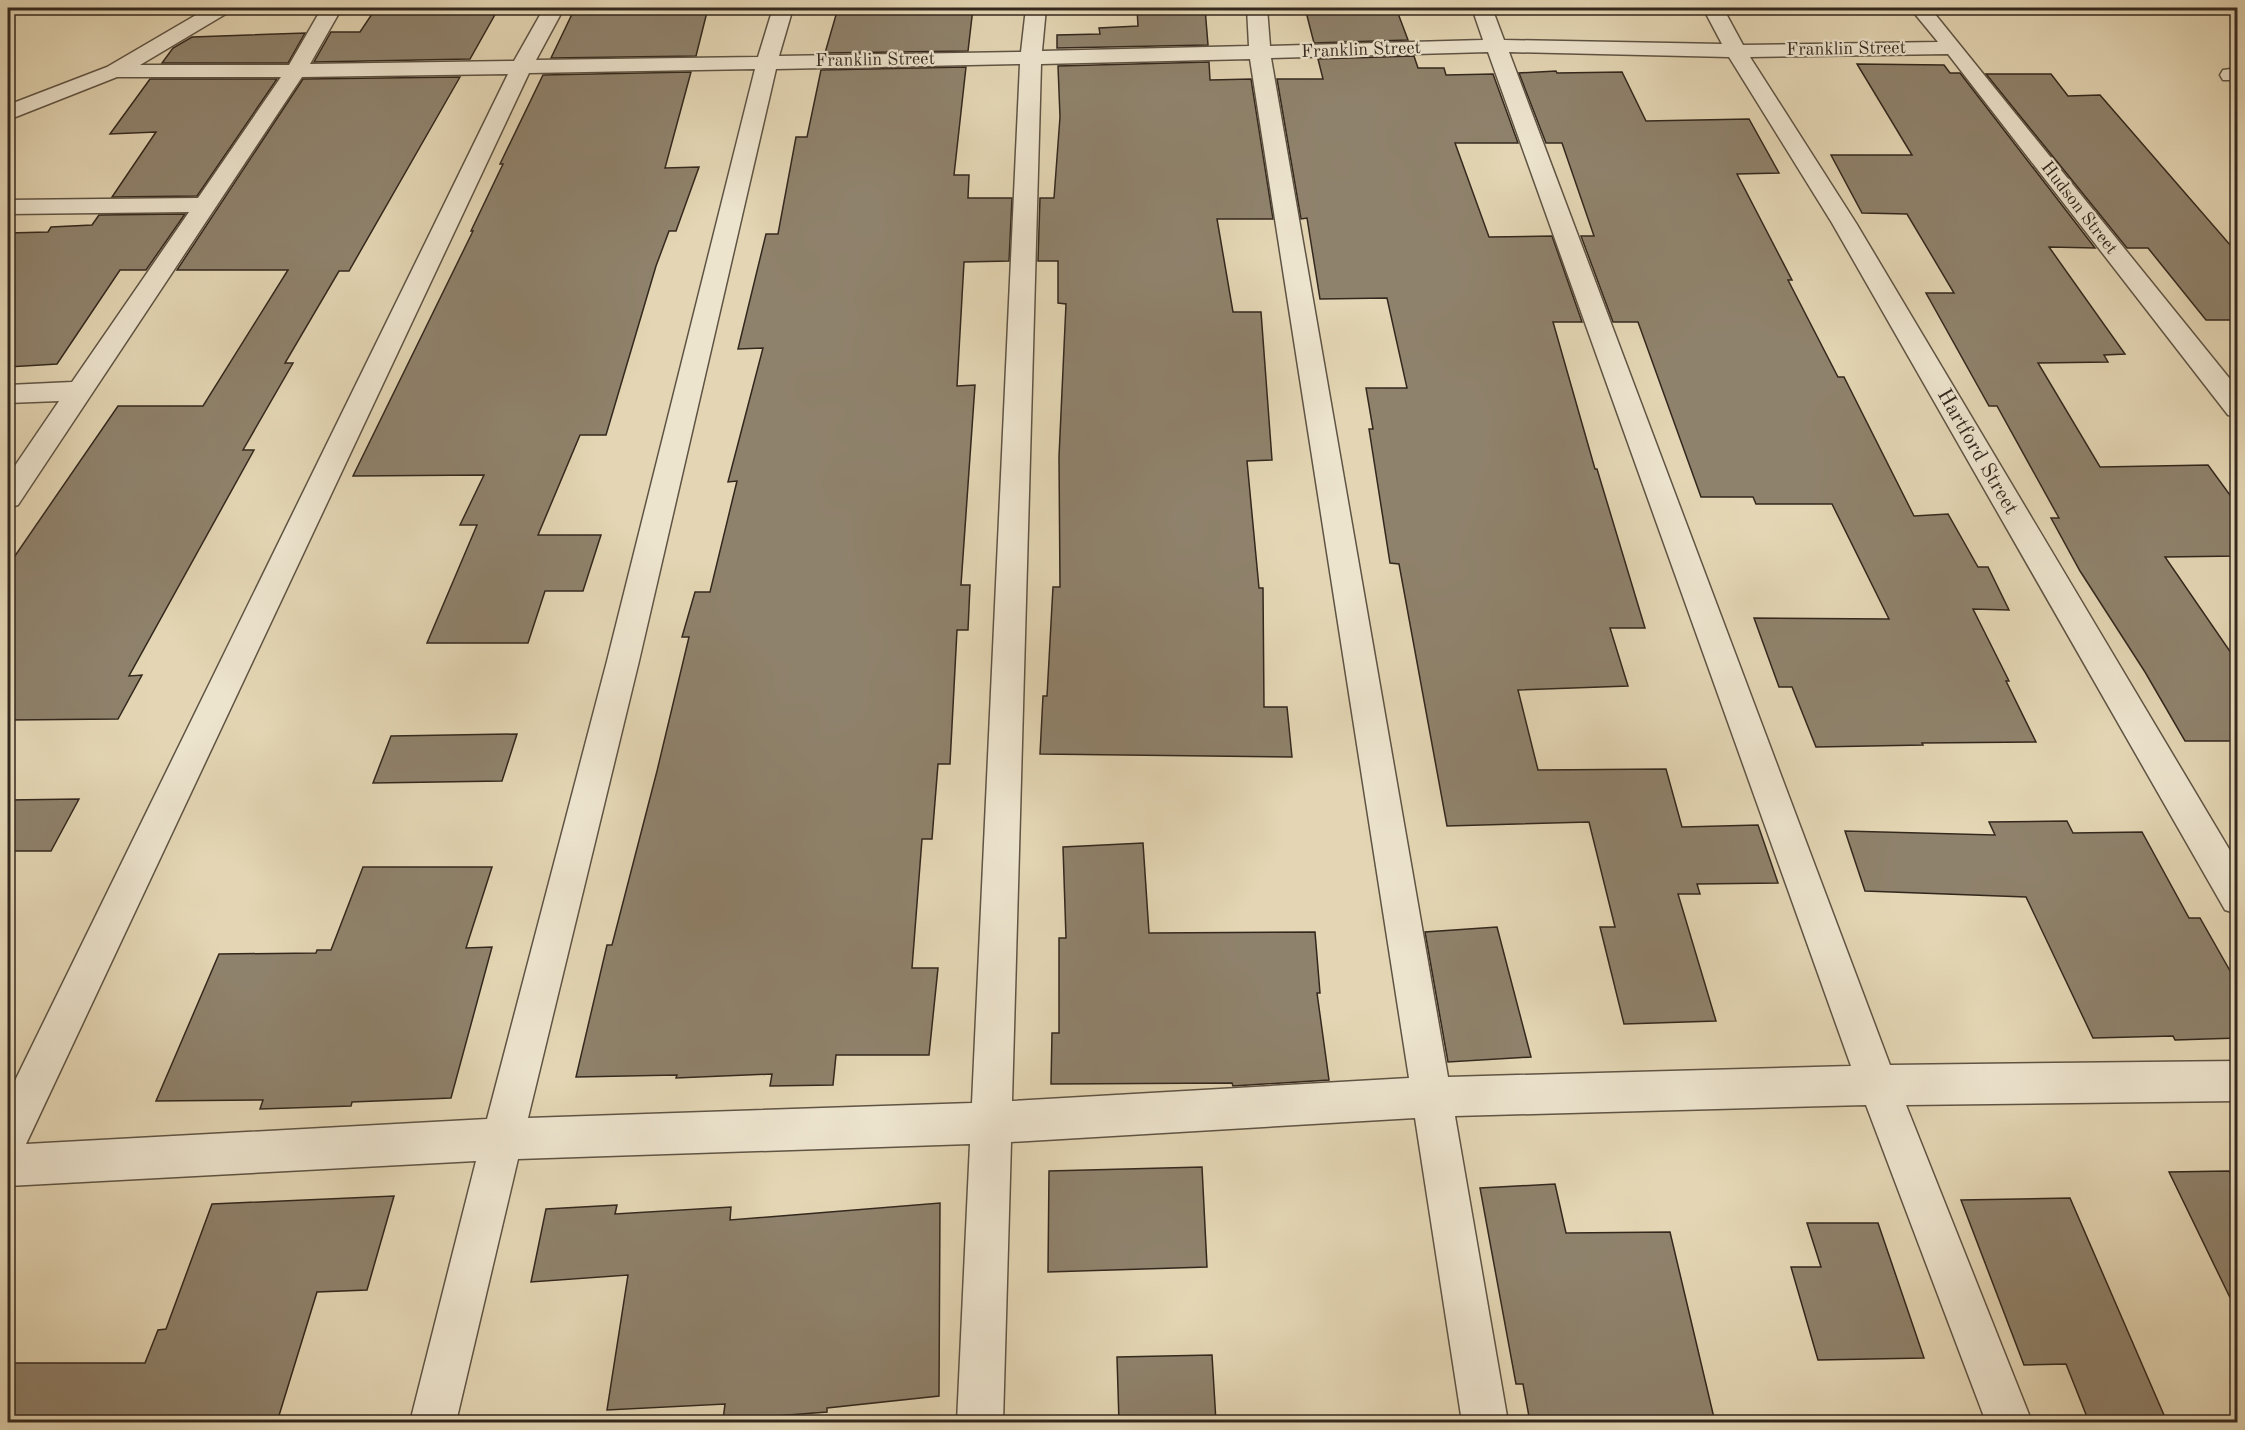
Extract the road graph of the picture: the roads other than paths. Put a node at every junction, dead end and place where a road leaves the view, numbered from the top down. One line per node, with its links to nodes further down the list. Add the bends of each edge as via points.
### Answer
1 (222, 8): 17 (street)
2 (328, 8): 18 (street, via 329,13)
3 (554, 8): 16 (street)
4 (783, 8): 15 (street)
5 (1036, 8): 14 (street)
6 (1257, 8): 13 (street)
7 (1482, 8): 10 (street)
8 (1713, 8): 12 (street, Hartford Street)
9 (1920, 8): 11 (street, Hudson Street)
10 (1497, 46): 12 (street, Franklin Street); 13 (street, Franklin Street); 28 (street)
11 (1954, 48): 12 (street, Franklin Street); 24 (street, Hudson Street)
12 (1736, 51): 26 (street, Hartford Street, via 1844,223)
13 (1260, 53): 14 (street, Franklin Street); 29 (street)
14 (1031, 58): 15 (street, Franklin Street); 30 (street)
15 (767, 62): 16 (street, Franklin Street); 32 (street, via 626,650)
16 (522, 66): 18 (street, Franklin Street); 31 (street)
17 (114, 70): 18 (street, Franklin Street); 19 (street)
18 (296, 71): 20 (street)
19 (8, 113)
20 (206, 205): 21 (street); 22 (street)
21 (8, 207)
22 (80, 392): 23 (street); 25 (street)
23 (8, 394)
24 (2238, 408)
25 (8, 498)
26 (2238, 898)
27 (2238, 1082): 28 (street)
28 (1878, 1085): 29 (street); 37 (street)
29 (1430, 1097): 30 (street); 36 (street)
30 (990, 1123): 32 (street); 35 (street)
31 (8, 1138)
32 (502, 1139): 33 (street); 34 (street)
33 (8, 1166)
34 (433, 1422)
35 (980, 1422)
36 (1485, 1422)
37 (2009, 1422)

